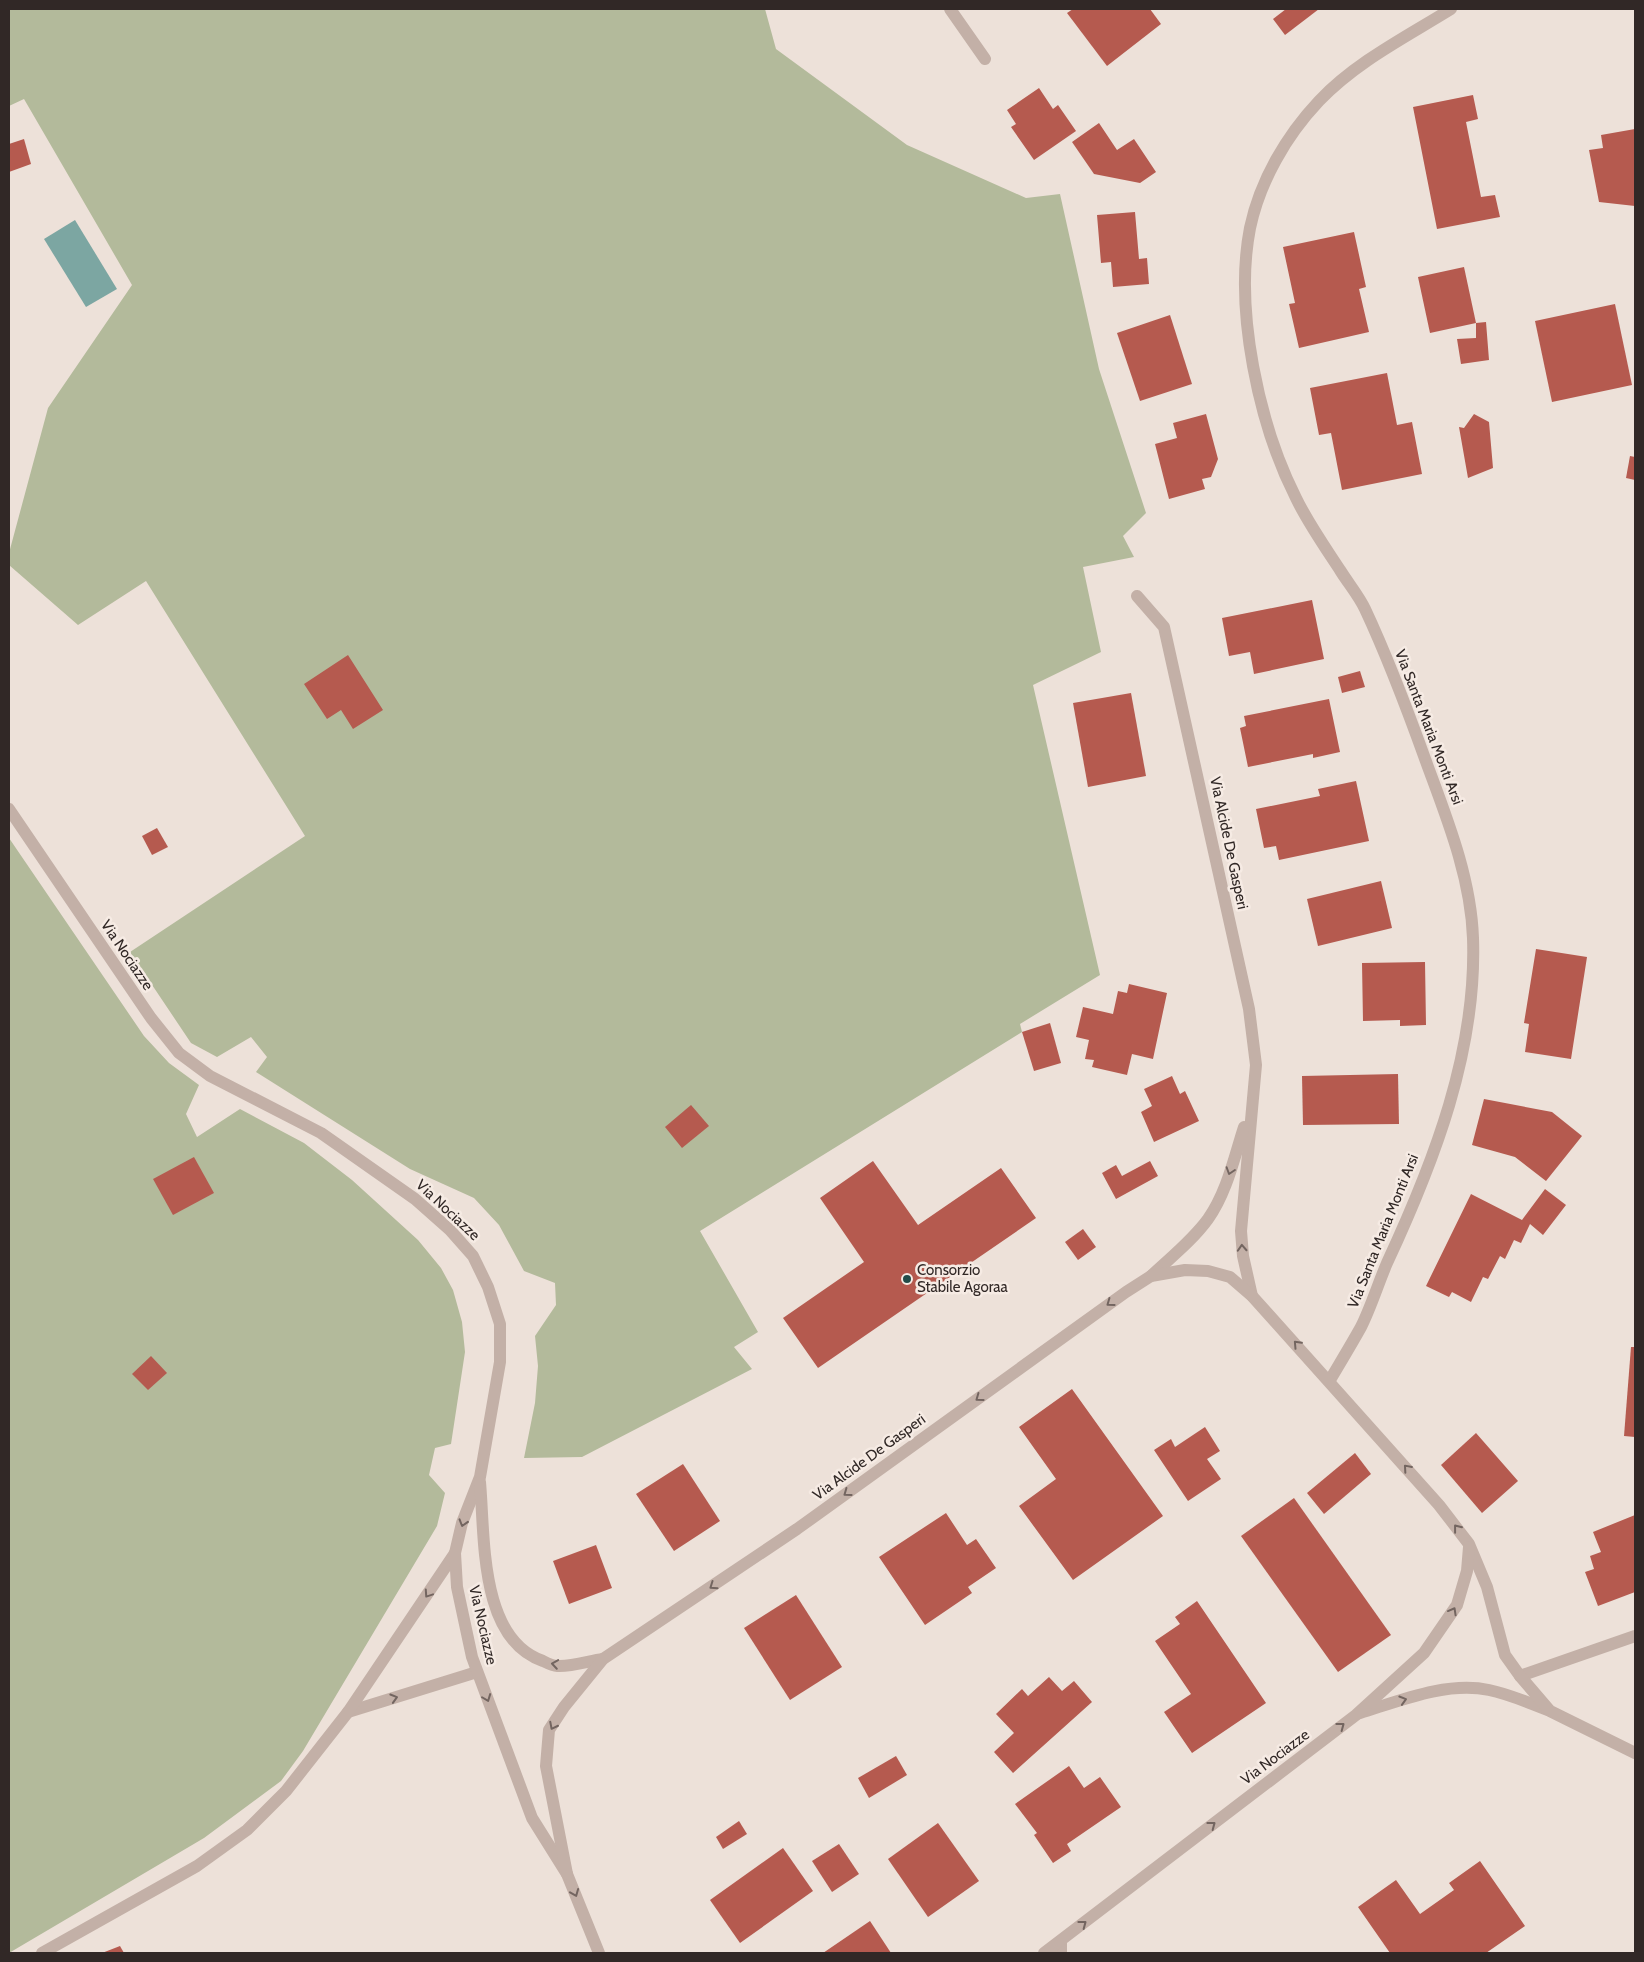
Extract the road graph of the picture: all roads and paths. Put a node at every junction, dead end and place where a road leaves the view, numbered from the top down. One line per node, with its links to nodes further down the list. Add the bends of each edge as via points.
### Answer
1 (950, 9): 3 (street)
2 (1451, 9): 9 (street, Via Santa Maria Monti Arsi, via 1356,68 1320,101 1284,144 1265,183 1251,226 1246,268 1249,334 1262,411 1277,458 1298,502 1363,605 1392,675 1448,822 1463,873 1473,935 1472,986 1465,1041 1446,1114 1418,1197 1362,1324)
3 (985, 59)
4 (1137, 596): 6 (street, Via Alcide De Gasperi, via 1164,627 1249,1009 1256,1065)
5 (9, 809): 10 (street, Via Nociazze, via 151,1018 179,1053 210,1076 321,1133 415,1199 473,1256 488,1287 500,1324 500,1362)
6 (1251, 1108): 7 (street, Via Alcide De Gasperi, one-way to 7, via 1223,1191 1208,1218); 8 (street, one-way to 6, via 1241,1231)
7 (1151, 1276): 8 (street, via 1185,1270 1208,1271 1230,1278); 14 (street, Via Alcide De Gasperi, one-way to 14, via 797,1529)
8 (1252, 1296): 9 (street, one-way to 8)
9 (1330, 1380): 11 (street, one-way to 9)
10 (480, 1477): 12 (street, Via Nociazze, one-way to 12, via 462,1523); 14 (street, one-way to 10, via 557,1666 533,1658 515,1643 497,1612 488,1582)
11 (1469, 1544): 16 (street, via 1487,1587 1505,1655); 19 (street, Via Nociazze, one-way to 11, via 1424,1653 1446,1624 1457,1605 1467,1571)
12 (455, 1553): 15 (street, Via Nociazze, via 456,1587); 18 (street, one-way to 18)
13 (1635, 1636): 16 (street)
14 (603, 1659): 21 (street, one-way to 21, via 564,1707 550,1730 546,1766)
15 (477, 1672): 18 (street, one-way to 15); 21 (street, Via Nociazze, one-way to 21, via 532,1818)
16 (1520, 1676): 17 (street)
17 (1550, 1711): 19 (street, one-way to 17, via 1421,1695 1459,1689 1488,1689); 20 (street)
18 (348, 1712): 23 (street, via 286,1791 247,1830 197,1866)
19 (1356, 1714): 22 (street, Via Nociazze, one-way to 19)
20 (1635, 1753)
21 (567, 1874): 24 (street, Via Nociazze, one-way to 24)
22 (1061, 1947): 25 (street, Via Nociazze)
23 (42, 1953)
24 (599, 1953)
25 (1044, 1953)

